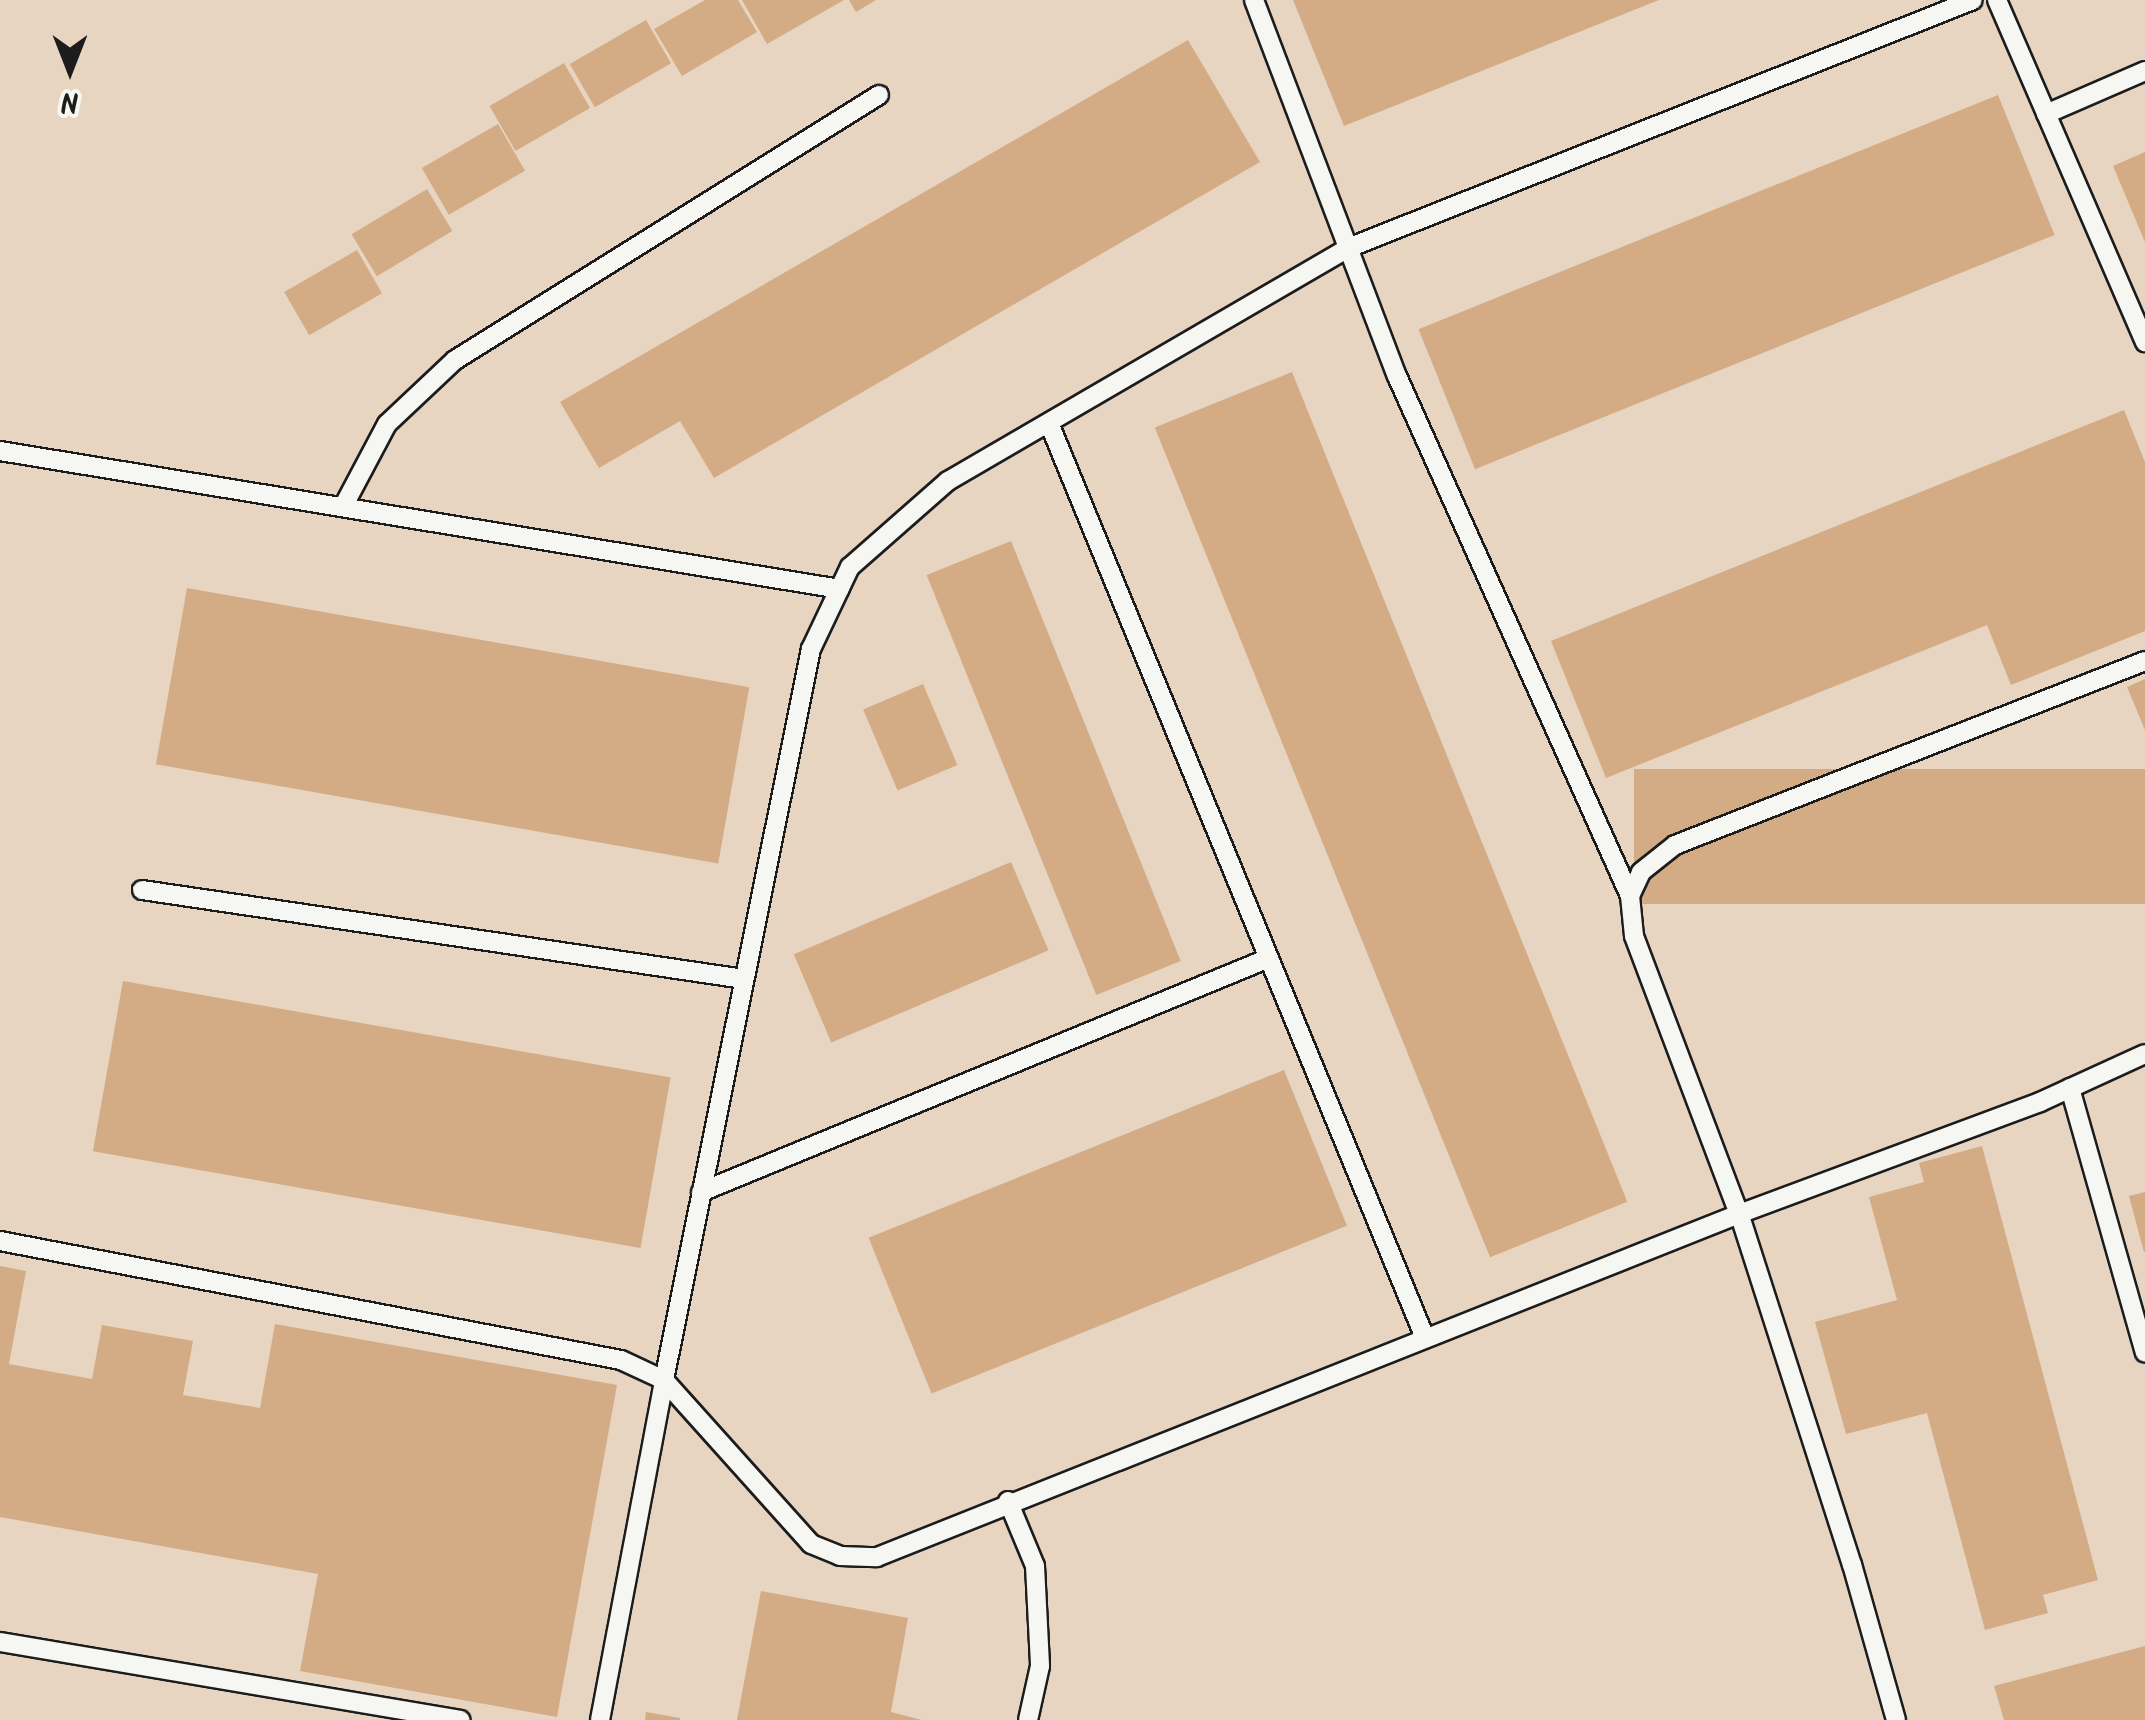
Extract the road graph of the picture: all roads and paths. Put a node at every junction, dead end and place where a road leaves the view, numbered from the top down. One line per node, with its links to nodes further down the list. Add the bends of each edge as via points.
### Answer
1 (1254, 0): 7 (lane)
2 (1973, 0): 7 (lane)
3 (1997, 0): 6 (lane)
4 (2145, 71): 6 (lane)
5 (878, 94): 11 (lane, via 454,360 387,424)
6 (2046, 114): 8 (lane)
7 (1348, 248): 9 (lane); 15 (lane, via 1397,376)
8 (2145, 342)
9 (1049, 423): 12 (lane, via 948,481 850,566); 16 (lane)
10 (0, 451): 11 (lane)
11 (343, 508): 12 (lane)
12 (840, 589): 17 (lane, via 811,649)
13 (2145, 661): 15 (lane, via 1675,845 1641,872)
14 (142, 890): 17 (lane)
15 (1630, 896): 21 (lane, via 1634,936)
16 (1269, 958): 20 (lane); 23 (lane)
17 (744, 980): 20 (lane)
18 (2145, 1054): 19 (lane)
19 (2070, 1088): 21 (lane); 24 (lane)
20 (702, 1192): 25 (lane)
21 (1738, 1214): 23 (lane); 31 (lane)
22 (0, 1241): 25 (lane, via 621,1360)
23 (1425, 1338): 26 (lane)
24 (2145, 1353)
25 (664, 1380): 26 (lane, via 811,1544 840,1556 876,1557); 29 (lane)
26 (1008, 1501): 30 (lane, via 1035,1566 1040,1666)
27 (0, 1642): 28 (lane)
28 (460, 1720)
29 (600, 1720)
30 (1028, 1720)
31 (1896, 1720)

